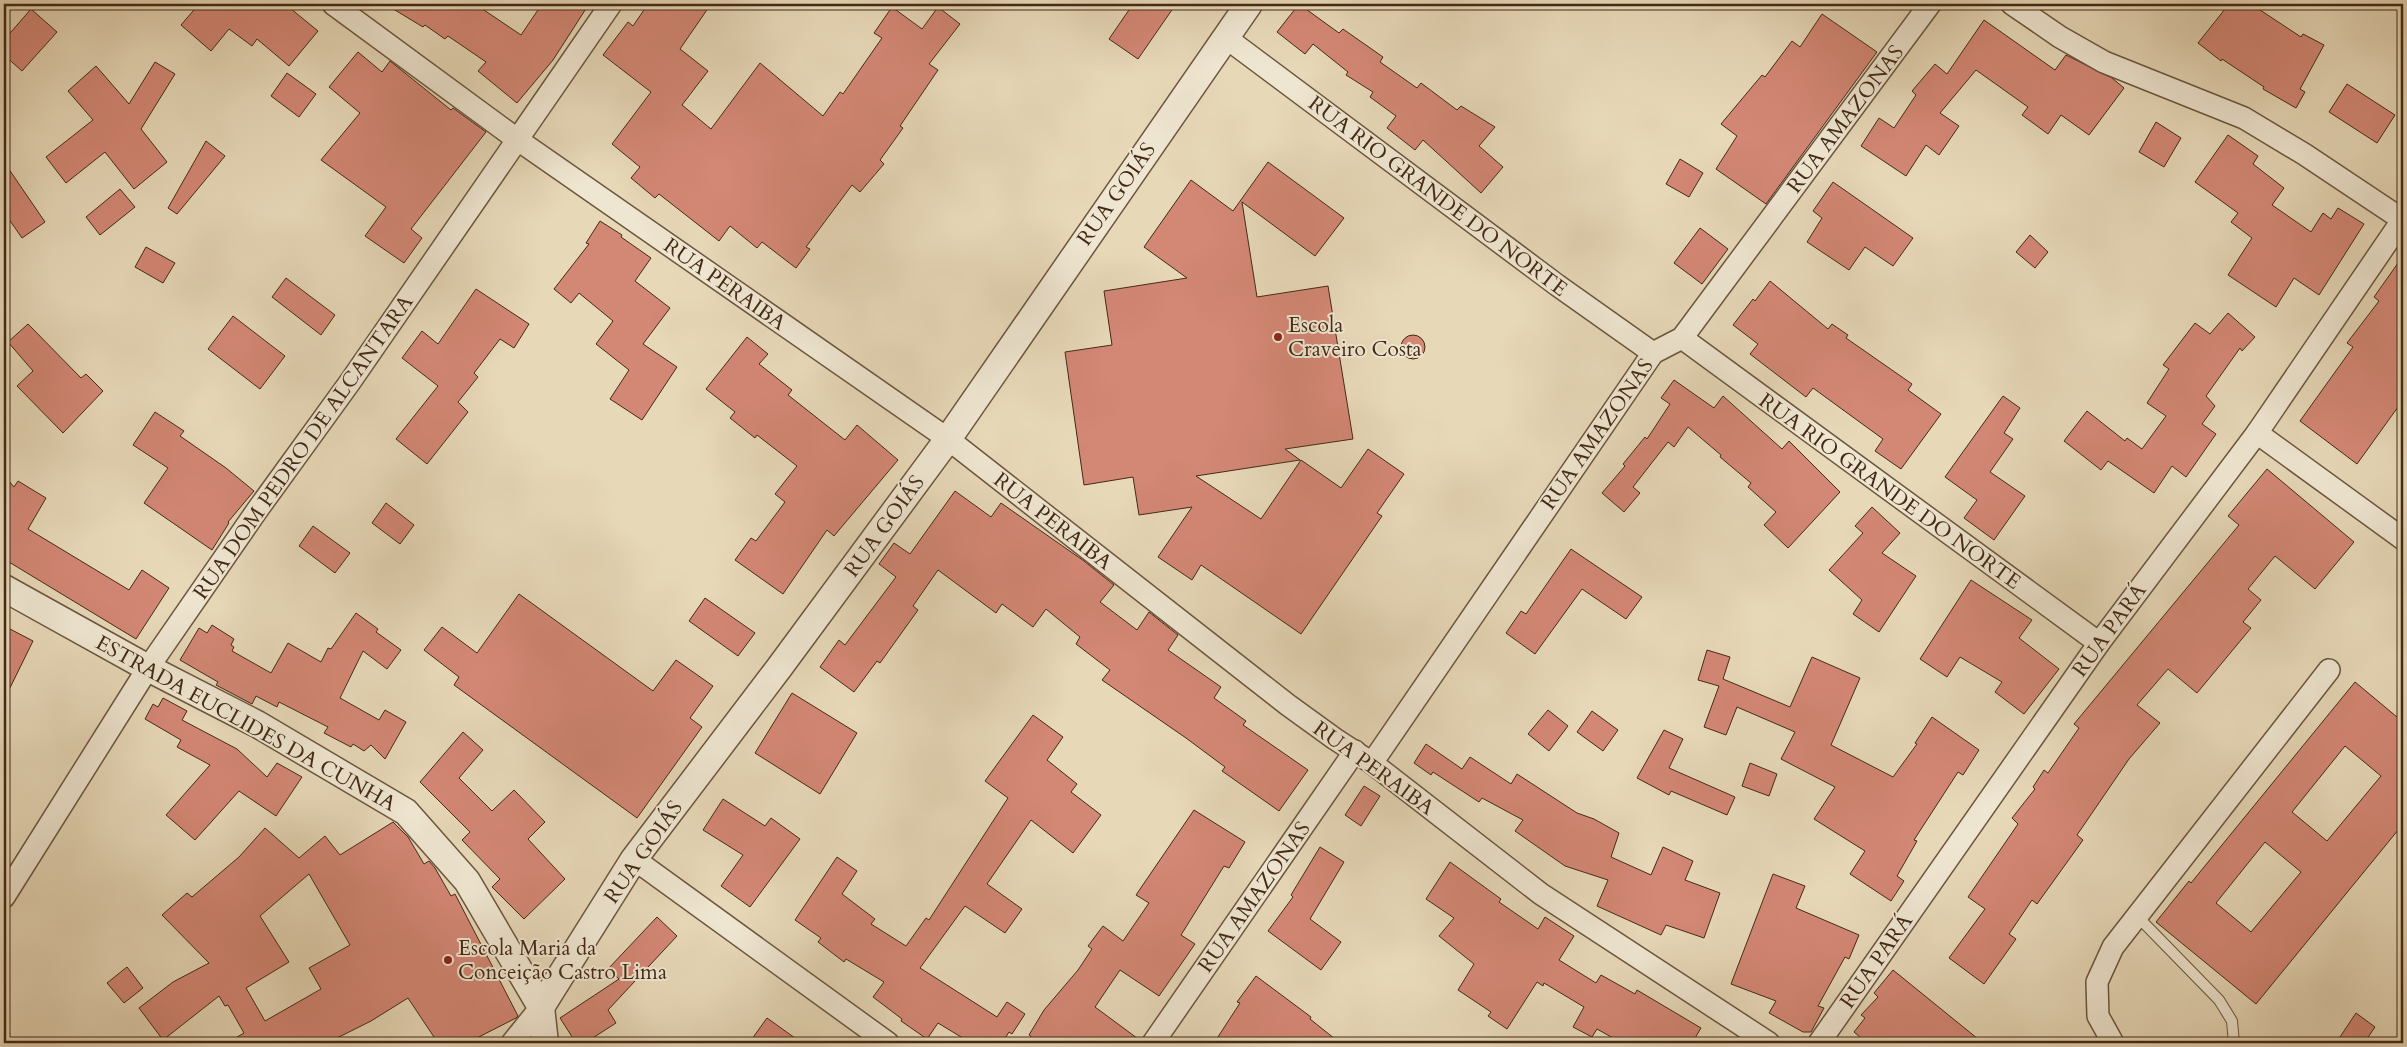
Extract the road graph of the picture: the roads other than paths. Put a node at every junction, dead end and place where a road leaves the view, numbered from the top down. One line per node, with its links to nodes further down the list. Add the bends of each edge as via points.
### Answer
1 (333, 4): 7 (street, RUA PERAIBA)
2 (611, 4): 7 (street, RUA DOM PEDRO DE ALCANTARA)
3 (1930, 4): 9 (street, RUA AMAZONAS)
4 (2012, 4): 8 (street, via 2104,62 2244,118)
5 (1245, 5): 6 (street, RUA GOIÁS)
6 (1225, 37): 10 (street, RUA RIO GRANDE DO NORTE); 12 (street, RUA GOIÁS)
7 (518, 140): 12 (street, RUA PERAIBA); 16 (street, RUA DOM PEDRO DE ALCANTARA)
8 (2403, 220): 11 (street, RUA PARÁ)
9 (1682, 338): 10 (street, RUA AMAZONAS); 15 (street, RUA RIO GRANDE DO NORTE)
10 (1653, 353): 18 (street, RUA AMAZONAS)
11 (2257, 433): 13 (street); 15 (street, RUA PARÁ)
12 (948, 439): 18 (street, RUA PERAIBA, via 1288,705); 19 (street, RUA GOIÁS)
13 (2403, 538)
14 (4, 588): 16 (street, ESTRADA EUCLIDES DA CUNHA)
15 (2098, 643): 28 (street, RUA PARÁ)
16 (148, 668): 20 (street, RUA DOM PEDRO DE ALCANTARA); 22 (street, ESTRADA EUCLIDES DA CUNHA, via 257,724 406,812 467,880)
17 (2329, 670): 21 (street)
18 (1363, 757): 26 (street, RUA AMAZONAS); 27 (street, RUA PERAIBA, via 1541,894)
19 (634, 859): 22 (street, RUA GOIÁS); 25 (street)
20 (4, 897)
21 (2137, 916): 29 (street, via 2113,947 2097,982 2098,1016); 30 (lane, via 2219,1000 2232,1021)
22 (542, 1007): 23 (street, RUA GOIÁS); 24 (street, ESTRADA EUCLIDES DA CUNHA)
23 (512, 1043)
24 (545, 1043)
25 (888, 1043)
26 (1153, 1043)
27 (1769, 1043)
28 (1819, 1043)
29 (2112, 1043)
30 (2234, 1043)

